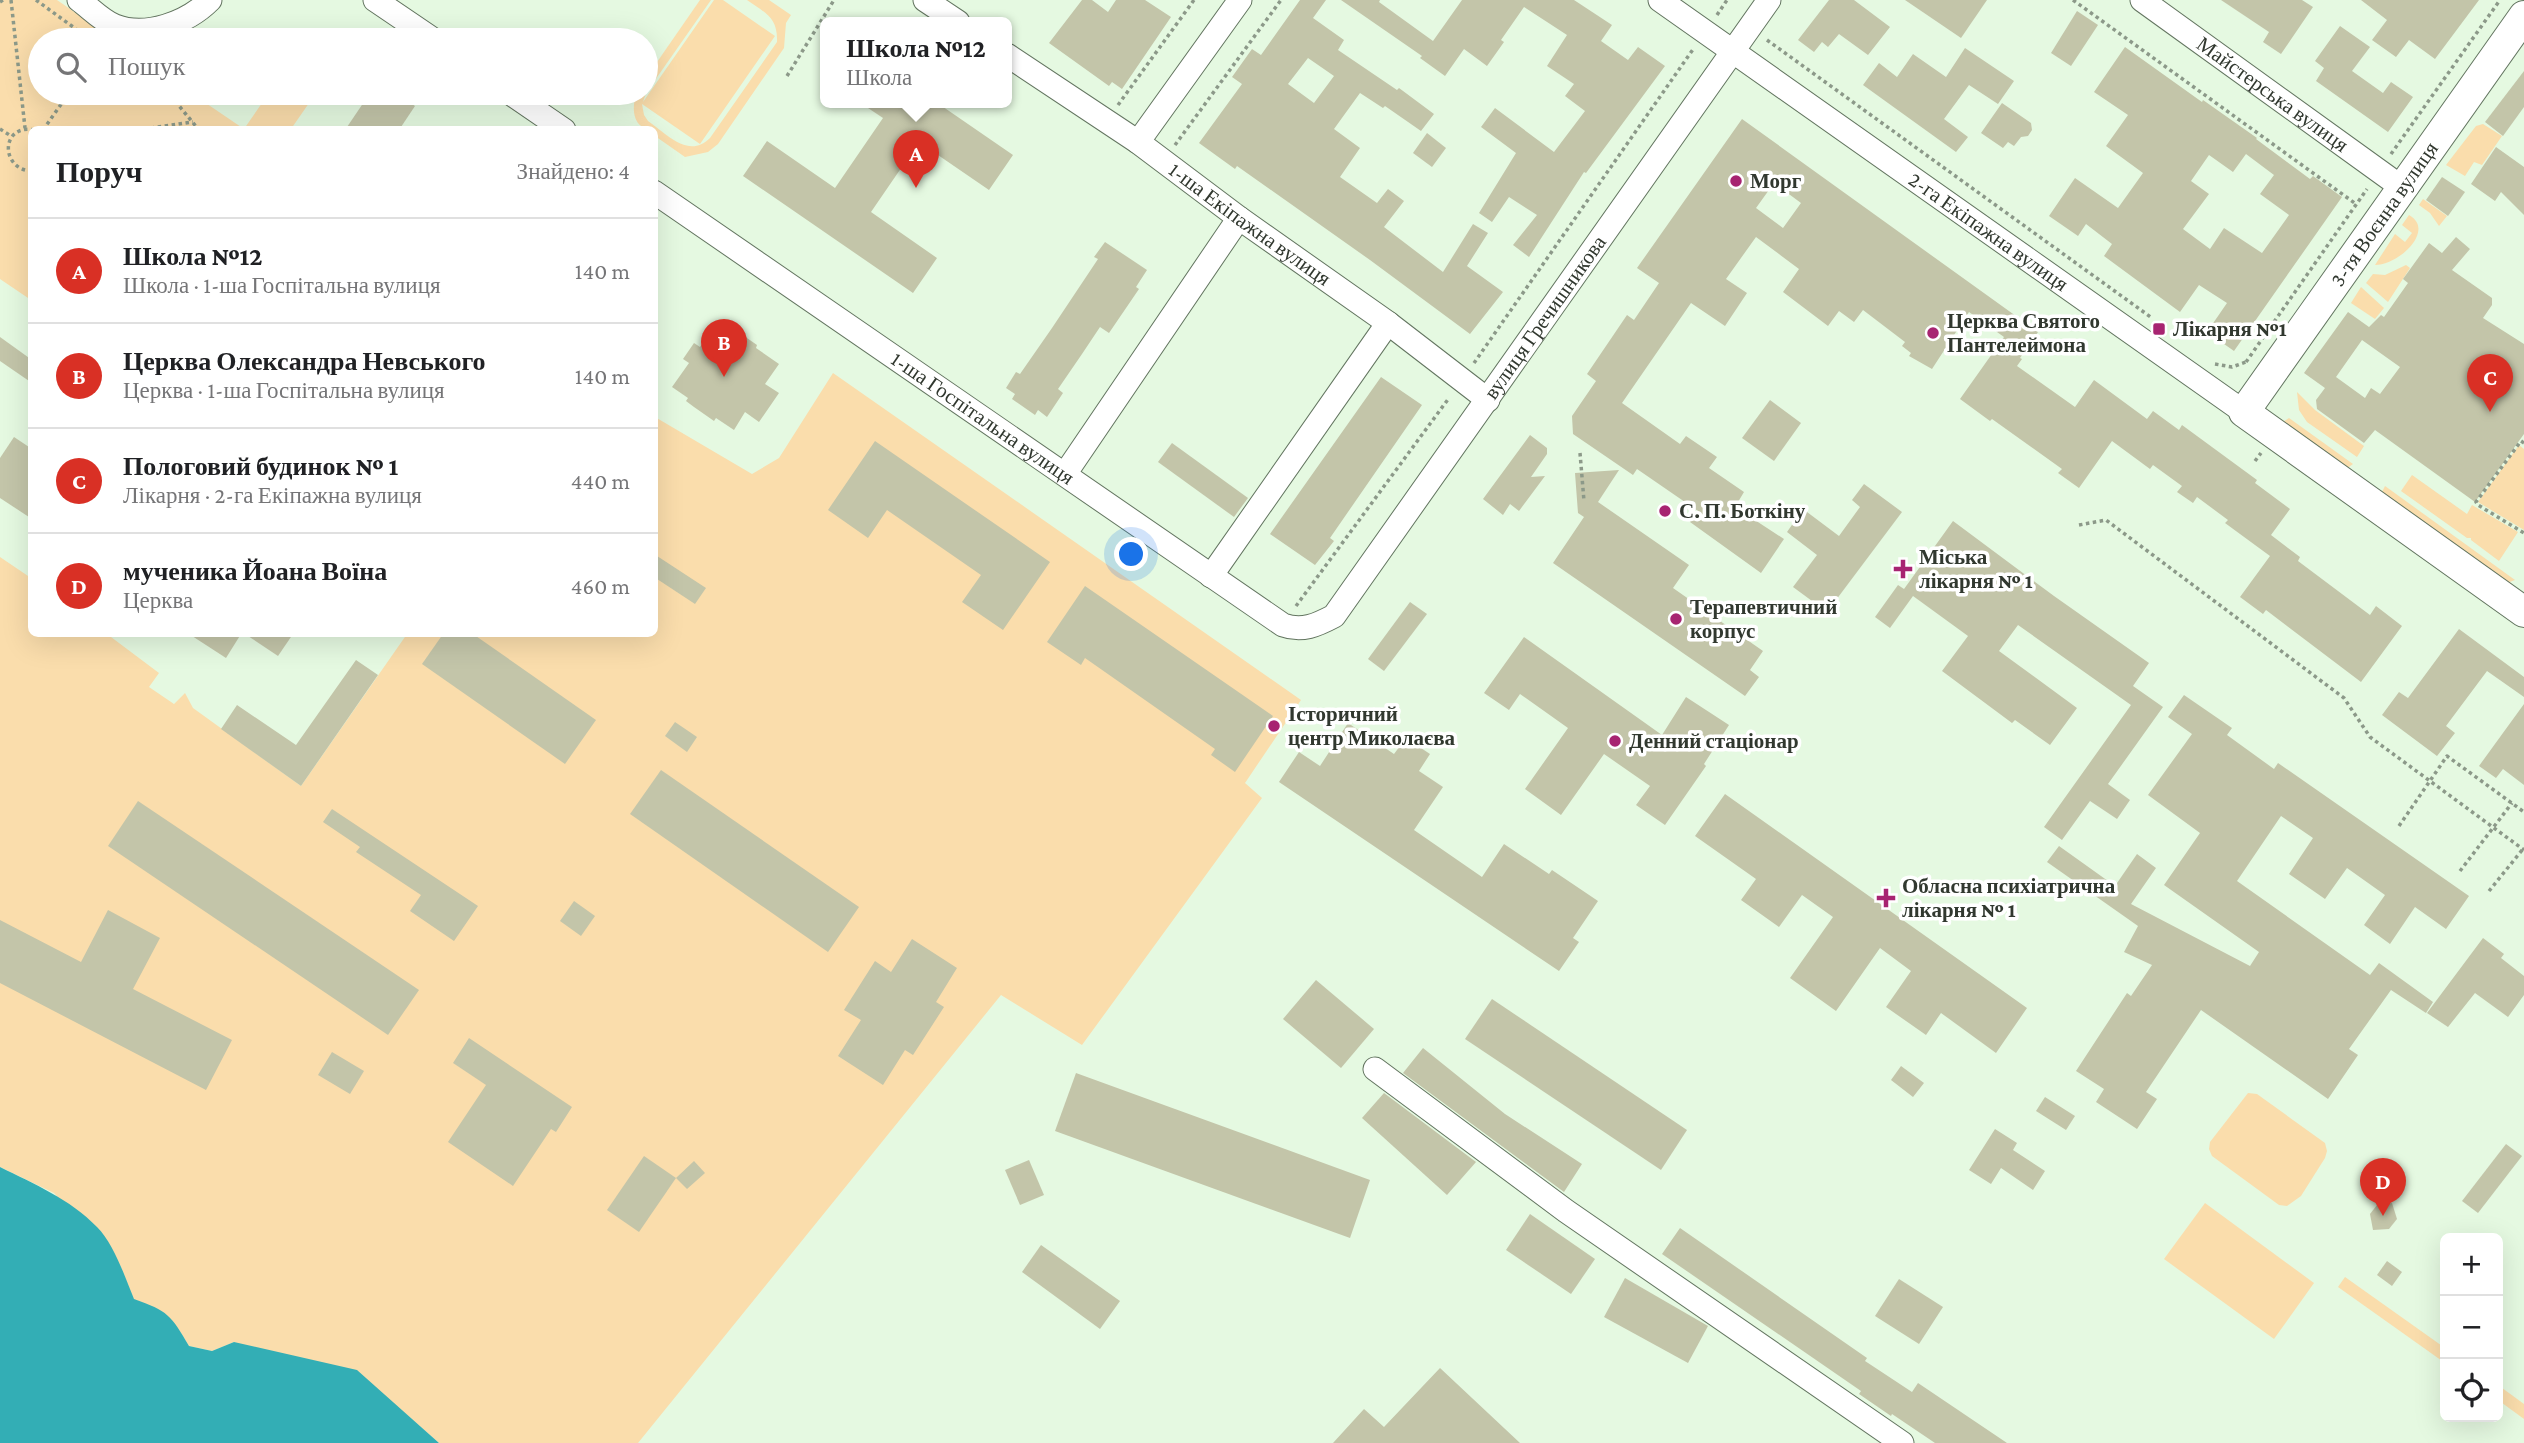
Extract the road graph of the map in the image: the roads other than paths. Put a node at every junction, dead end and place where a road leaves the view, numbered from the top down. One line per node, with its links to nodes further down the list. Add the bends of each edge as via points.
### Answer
1 (79, 0): 11 (street, via 113,26)
2 (210, 0): 12 (street, via 190,17)
3 (375, 0): 13 (street)
4 (925, 0): 10 (street)
5 (1240, 0): 18 (street)
6 (1660, 0): 14 (street, 2-га Екіпажна вулиця)
7 (1769, 0): 14 (street, вулиця Гречишникова)
8 (2142, 0): 19 (street, Майстерська вулиця)
9 (2524, 16): 19 (main road, 3-тя Воєнна вулиця)
10 (950, 17)
11 (123, 28)
12 (157, 28)
13 (416, 28)
14 (1731, 51): 23 (street, вулиця Гречишникова); 24 (street, 2-га Екіпажна вулиця)
15 (1012, 57): 18 (street, 1-ша Екіпажна вулиця)
16 (528, 105): 17 (street)
17 (558, 126)
18 (1138, 142): 21 (street, 1-ша Екіпажна вулиця)
19 (2403, 189): 24 (main road, 3-тя Воєнна вулиця)
20 (658, 195): 25 (street, 1-ша Госпітальна вулиця)
21 (1239, 218): 22 (street, 1-ша Екіпажна вулиця); 25 (street)
22 (1388, 323): 23 (street, 1-ша Екіпажна вулиця); 26 (street)
23 (1488, 400): 28 (street, вулиця Гречишникова, via 1334,616 1315,626 1294,629)
24 (2244, 412): 27 (main road, 2-га Екіпажна вулиця)
25 (1065, 474): 26 (street, 1-ша Госпітальна вулиця)
26 (1211, 576): 28 (street, 1-ша Госпітальна вулиця)
27 (2524, 612)
28 (1283, 625)
29 (1375, 1069): 30 (street, via 1566,1211)
30 (1902, 1443)

